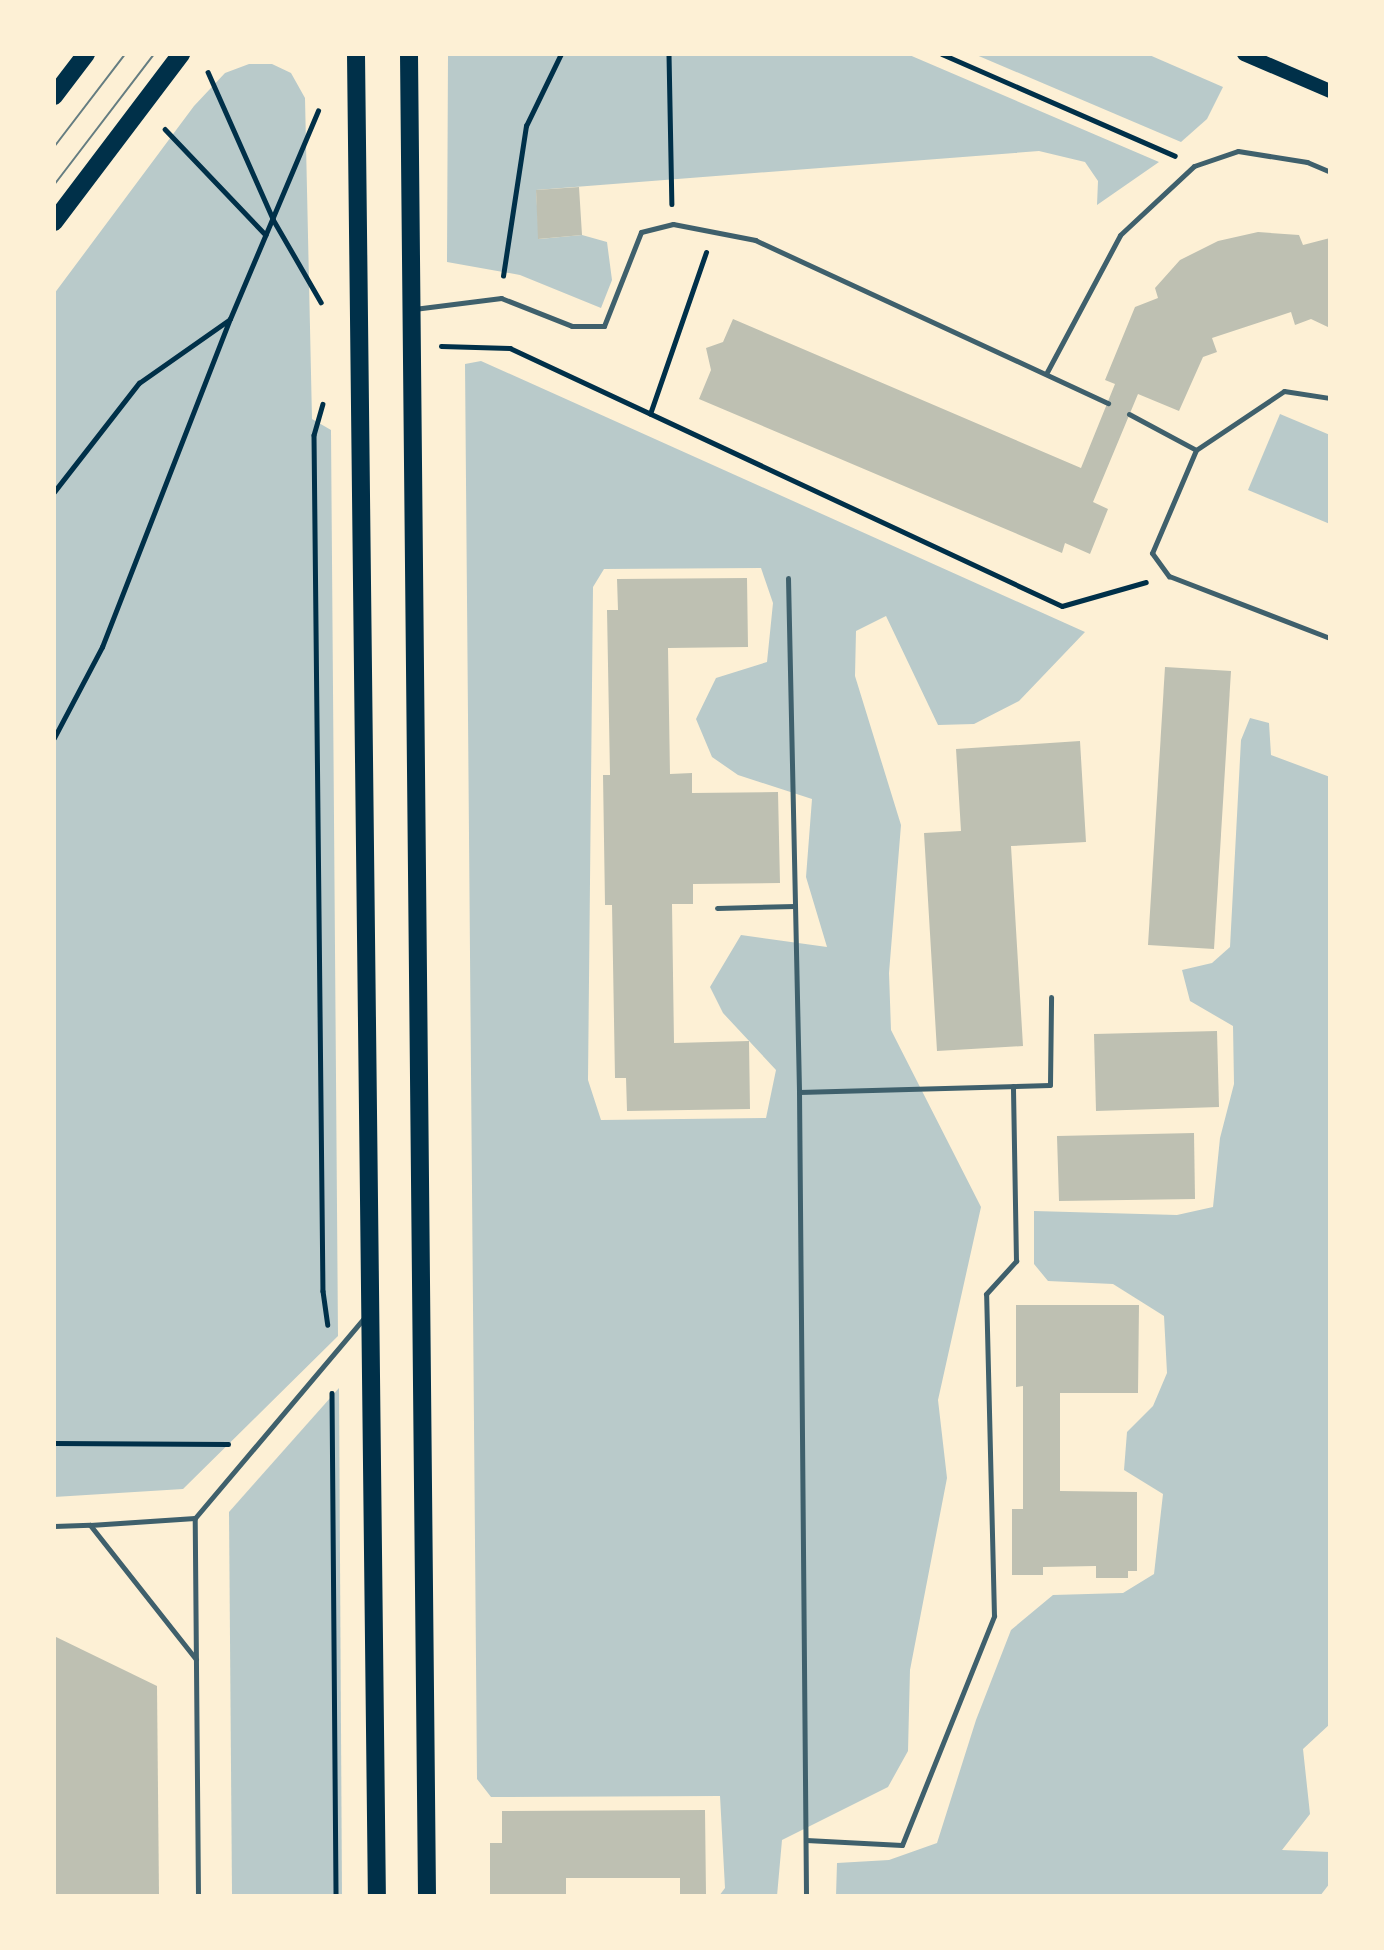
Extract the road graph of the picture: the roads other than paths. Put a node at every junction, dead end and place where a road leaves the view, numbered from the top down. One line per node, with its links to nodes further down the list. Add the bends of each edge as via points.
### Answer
1 (86, 54): 7 (main road)
2 (181, 54): 9 (main road)
3 (409, 54): 10 (main road)
4 (1244, 54): 6 (main road)
5 (353, 59): 23 (main road)
6 (1330, 91)
7 (54, 96)
8 (1330, 172): 11 (lane, via 1307,162 1238,151 1194,166 1120,235)
9 (54, 222)
10 (410, 309): 11 (lane, via 501,298 572,326 604,326 641,232 673,224 755,240); 31 (main road)
11 (1047, 372): 13 (lane)
12 (1330, 398): 15 (lane, via 1284,391)
13 (1108, 403)
14 (1129, 414): 15 (lane)
15 (1196, 450): 17 (lane, via 1152,553 1169,576)
16 (788, 578): 18 (lane)
17 (1330, 638)
18 (795, 906): 19 (lane); 22 (lane)
19 (717, 908)
20 (1051, 997): 21 (lane, via 1051,1085)
21 (1013, 1086): 22 (lane); 28 (lane, via 1016,1261 986,1294 994,1616 902,1845)
22 (799, 1092): 28 (lane)
23 (369, 1313): 24 (lane); 30 (main road)
24 (195, 1518): 25 (lane); 27 (lane)
25 (90, 1525): 26 (lane); 27 (lane)
26 (54, 1526)
27 (196, 1659): 29 (lane)
28 (806, 1840): 32 (lane)
29 (198, 1896)
30 (377, 1896)
31 (427, 1896)
32 (806, 1896)

